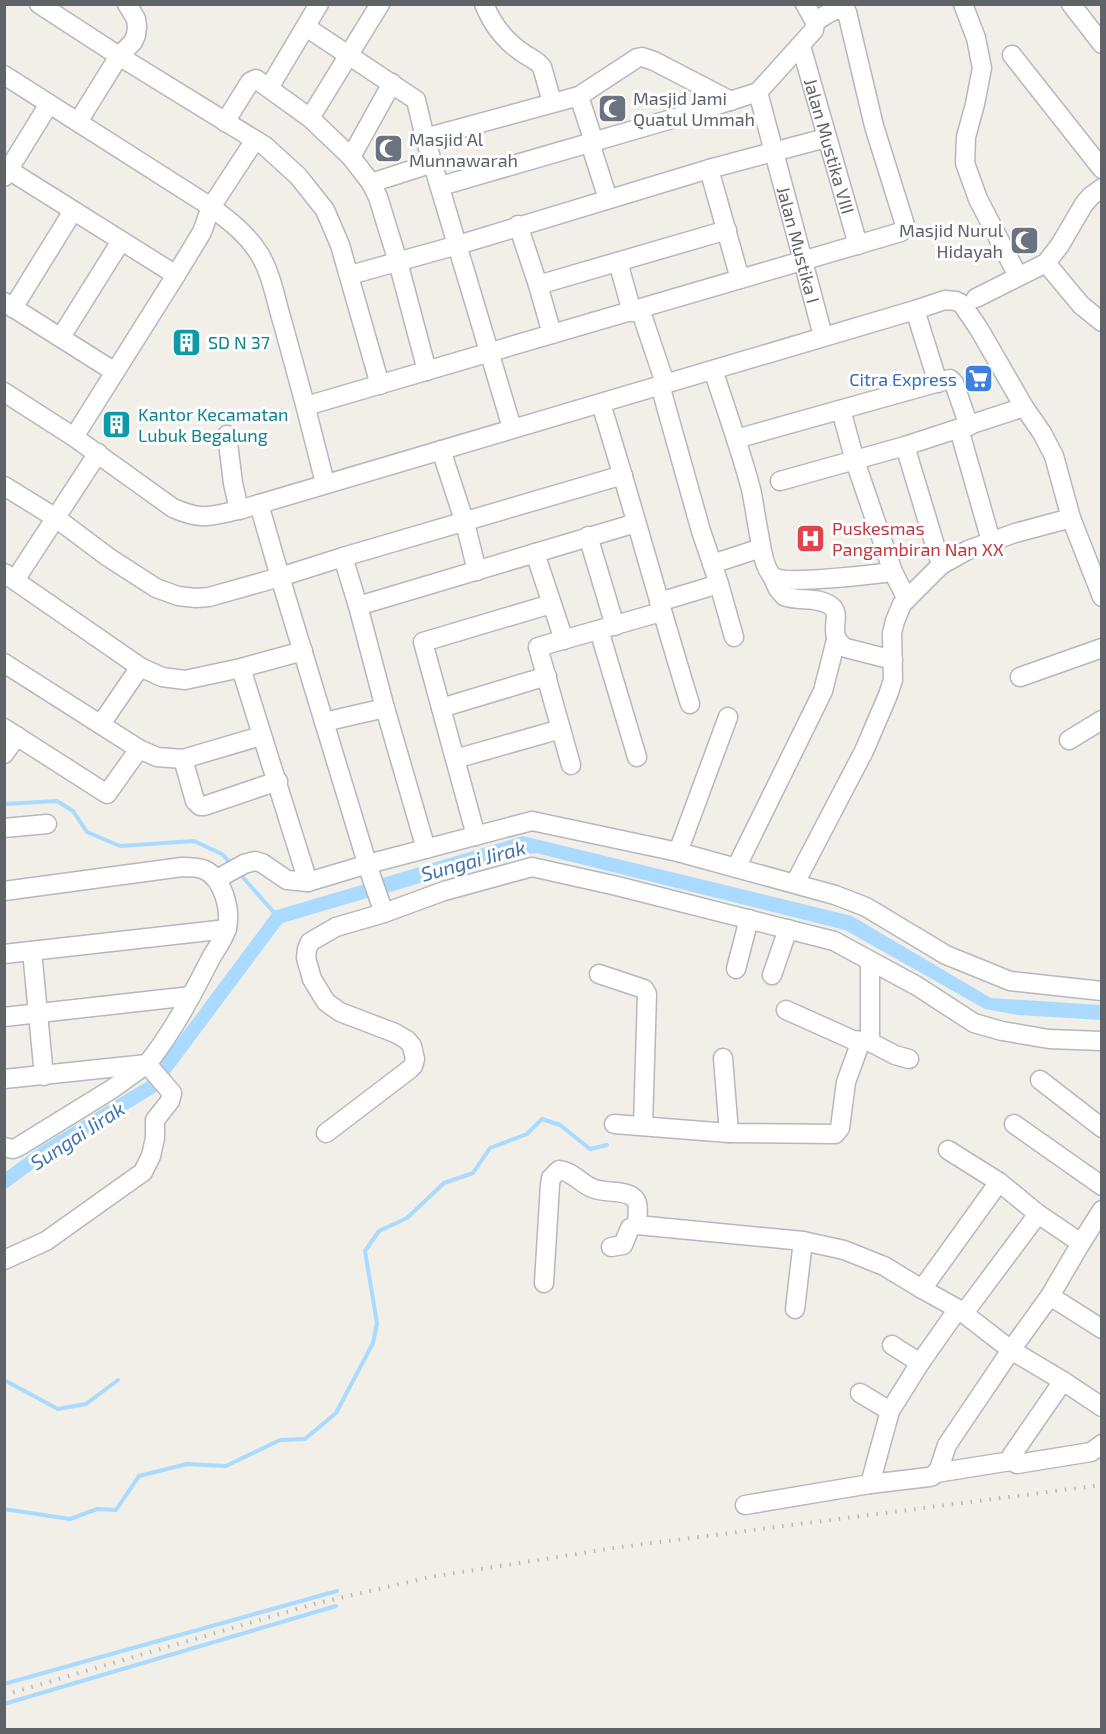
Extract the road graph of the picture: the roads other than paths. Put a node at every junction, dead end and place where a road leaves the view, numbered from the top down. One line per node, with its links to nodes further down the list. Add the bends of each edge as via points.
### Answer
1 (39, 4): 15 (street)
2 (127, 4): 15 (street, via 136,19 136,34)
3 (319, 4): 10 (street)
4 (380, 4): 13 (street)
5 (484, 4): 22 (street, via 504,37 542,67)
6 (805, 4): 9 (street)
7 (963, 4): 54 (street, via 982,68 966,136 965,163 978,199)
8 (1071, 4): 11 (street)
9 (815, 22): 12 (street, via 814,30); 47 (street, via 835,10 847,12 874,126 905,225 898,234)
10 (306, 27): 13 (street); 18 (street)
11 (1101, 44)
12 (801, 46): 19 (street); 28 (street, Jalan Mustika VIII)
13 (350, 55): 17 (street); 24 (street)
14 (1012, 55): 35 (street)
15 (119, 56): 25 (street); 26 (street)
16 (4, 75): 23 (street)
17 (392, 84): 27 (street, via 416,100); 32 (street)
18 (269, 88): 24 (street); 26 (street, via 256,79 250,81)
19 (758, 92): 21 (street); 31 (street, Jalan Mustika I)
20 (579, 96): 21 (street, via 642,57); 22 (street); 30 (street)
21 (731, 101): 30 (street)
22 (552, 102): 27 (street)
23 (49, 104): 25 (street); 36 (street)
24 (310, 118): 32 (street)
25 (78, 122): 41 (street)
26 (225, 122): 29 (street)
27 (425, 138): 33 (street)
28 (826, 138): 31 (street); 47 (street, Jalan Mustika VIII)
29 (255, 140): 41 (street); 53 (street, via 278,156 312,191 333,227)
30 (592, 142): 38 (street); 40 (street)
31 (773, 152): 34 (street); 50 (street, Jalan Mustika I)
32 (351, 157): 37 (street)
33 (433, 163): 37 (street); 38 (street)
34 (709, 169): 40 (street); 44 (street)
35 (1101, 169)
36 (6, 171): 42 (street)
37 (371, 183): 48 (street)
38 (441, 186): 46 (street)
39 (1101, 188): 51 (street, via 1084,204)
40 (608, 198): 43 (street)
41 (212, 207): 52 (street); 74 (street, via 249,239 261,257)
42 (73, 211): 45 (street); 58 (street)
43 (518, 225): 46 (street); 56 (street)
44 (727, 230): 49 (street); 55 (street)
45 (121, 241): 52 (street); 64 (street)
46 (458, 245): 48 (street); 65 (street)
47 (858, 245): 50 (street)
48 (398, 262): 53 (street); 67 (street)
49 (618, 262): 56 (street); 59 (street)
50 (802, 262): 55 (street); 63 (street, Jalan Mustika I)
51 (1046, 263): 54 (street); 61 (street, via 1081,305)
52 (176, 275): 68 (street)
53 (350, 275): 71 (street)
54 (1018, 276): 57 (street)
55 (740, 279): 59 (street)
56 (538, 285): 62 (street)
57 (969, 301): 60 (street, via 945,300); 75 (street, via 979,328)
58 (9, 305): 64 (street)
59 (636, 310): 62 (street); 70 (street)
60 (915, 310): 63 (street); 69 (street)
61 (1101, 322)
62 (552, 334): 65 (street)
63 (823, 336): 66 (street)
64 (61, 338): 68 (street)
65 (490, 353): 67 (street); 77 (street)
66 (713, 370): 70 (street); 81 (street)
67 (427, 371): 71 (street)
68 (114, 372): 80 (street)
69 (938, 383): 76 (street); 78 (street, via 952,380)
70 (662, 384): 73 (street); 101 (street)
71 (380, 385): 74 (street)
72 (4, 392): 80 (street)
73 (601, 404): 77 (street); 86 (street)
74 (306, 406): 88 (street)
75 (1024, 407): 78 (street); 93 (street, via 1054,456)
76 (841, 410): 81 (street); 85 (street)
77 (512, 428): 83 (street)
78 (964, 428): 82 (street); 97 (street)
79 (227, 435): 91 (street)
80 (74, 437): 84 (street)
81 (736, 439): 98 (street, via 751,490)
82 (905, 446): 85 (street); 102 (street)
83 (441, 450): 88 (street); 94 (street)
84 (98, 453): 91 (street, via 173,508 189,515 203,518); 92 (street)
85 (855, 461): 87 (street); 104 (street)
86 (623, 475): 94 (street); 95 (street)
87 (780, 481)
88 (325, 483): 90 (street)
89 (4, 486): 92 (street)
90 (260, 504): 91 (street); 107 (street)
91 (239, 510)
92 (56, 518): 106 (street); 107 (street, via 156,588 178,596 209,597)
93 (1071, 518): 97 (street); 109 (street)
94 (465, 523): 100 (street); 103 (street)
95 (636, 523): 96 (street); 113 (street)
96 (588, 536): 99 (street); 114 (street)
97 (991, 541): 102 (street)
98 (761, 548): 101 (street); 105 (street)
99 (535, 553): 103 (street); 111 (street)
100 (343, 557): 107 (street); 112 (street)
101 (712, 564): 108 (street)
102 (941, 565): 110 (street)
103 (477, 571): 112 (street)
104 (893, 572): 105 (street, via 798,579); 110 (street)
105 (772, 576): 117 (street, via 784,596 824,602 834,609)
106 (10, 577): 122 (street)
107 (280, 577): 119 (street)
108 (719, 584): 113 (street); 115 (street)
109 (1101, 597)
110 (907, 599): 120 (street, via 892,633)
111 (551, 604): 116 (street); 128 (street, via 423,642)
112 (358, 606): 127 (street)
113 (660, 607): 114 (street); 126 (street)
114 (607, 628): 116 (street); 139 (street)
115 (734, 637)
116 (564, 640): 124 (street, via 538,647)
117 (836, 640): 120 (street, via 846,648); 149 (street, via 823,691)
118 (1101, 648): 125 (street)
119 (303, 651): 123 (street); 131 (street)
120 (893, 660): 153 (street, via 888,695 864,751)
121 (4, 663): 132 (street)
122 (140, 667): 123 (street, via 162,677 185,680); 132 (street)
123 (241, 668): 135 (street)
124 (547, 676): 128 (street); 133 (street)
125 (1020, 677)
126 (690, 704)
127 (385, 708): 131 (street); 147 (street)
128 (441, 708): 141 (street)
129 (728, 717): 148 (street)
130 (1101, 720): 136 (street)
131 (324, 722): 150 (street)
132 (101, 724): 137 (street)
133 (561, 729): 141 (street); 142 (street)
134 (11, 732): 137 (street, via 107,794); 138 (street)
135 (261, 736): 140 (street); 143 (street)
136 (1069, 740)
137 (139, 749): 140 (street, via 158,757)
138 (4, 754)
139 (637, 757)
140 (183, 759): 143 (street, via 195,801 200,806)
141 (455, 759): 146 (street)
142 (571, 765)
143 (278, 781): 152 (street)
144 (47, 824): 145 (street)
145 (4, 828)
146 (476, 836): 147 (street); 148 (street, via 532,821)
147 (426, 849): 150 (street)
148 (678, 852): 149 (street)
149 (736, 868): 153 (street)
150 (369, 869): 152 (street); 155 (street)
151 (220, 878): 152 (street, via 255,861 287,880); 154 (street, via 195,867 182,867); 157 (street)
152 (308, 882)
153 (795, 883): 165 (street, via 866,907 946,955 1010,981)
154 (4, 891)
155 (384, 913): 156 (street, via 444,891 532,867); 182 (street, via 320,935 309,942 306,958 312,979 326,1002 340,1012 407,1040 412,1046 414,1063)
156 (749, 919): 158 (street); 162 (street)
157 (227, 929): 159 (street); 166 (street)
158 (788, 929): 161 (street, via 834,941); 164 (street)
159 (32, 951): 160 (street); 168 (street)
160 (4, 954)
161 (870, 961): 170 (street); 171 (street, via 975,1023 1049,1039)
162 (736, 969)
163 (599, 974): 180 (street, via 644,989 647,994)
164 (772, 975)
165 (1101, 991)
166 (191, 996): 168 (street); 174 (street)
167 (786, 1010): 170 (street, via 853,1040)
168 (37, 1013): 169 (street); 175 (street)
169 (4, 1017)
170 (866, 1041): 173 (street); 183 (street, via 846,1082 840,1128 835,1134)
171 (1101, 1041)
172 (723, 1058): 183 (street)
173 (909, 1059)
174 (150, 1067): 175 (street); 184 (street, via 18,1147); 194 (street, via 172,1093 155,1120 151,1156 143,1172 46,1241)
175 (44, 1076): 176 (street)
176 (4, 1079)
177 (1040, 1080): 181 (street)
178 (614, 1124): 180 (street)
179 (1014, 1124): 187 (street)
180 (643, 1126): 183 (street)
181 (1101, 1128)
182 (326, 1133)
183 (729, 1133)
184 (4, 1147)
185 (948, 1150): 186 (street)
186 (999, 1182): 188 (street); 196 (street)
187 (1101, 1186)
188 (1038, 1214): 192 (street); 199 (street)
189 (1099, 1221): 192 (street)
190 (637, 1225): 191 (street); 193 (street, via 630,1228 623,1245); 195 (street, via 634,1198 623,1192 590,1188 559,1170 550,1185)
191 (803, 1241): 196 (street, via 844,1250 884,1266); 198 (street)
192 (1081, 1243): 197 (street)
193 (611, 1247)
194 (4, 1260)
195 (544, 1283)
196 (922, 1289): 199 (street)
197 (1050, 1296): 200 (street); 202 (street)
198 (795, 1309)
199 (961, 1311): 202 (street); 203 (street)
200 (1101, 1329)
201 (892, 1345): 203 (street)
202 (1011, 1350): 204 (street); 210 (street, via 947,1445)
203 (920, 1363): 207 (street)
204 (1063, 1381): 206 (street); 209 (street)
205 (860, 1393): 207 (street)
206 (1101, 1407)
207 (890, 1411): 211 (street)
208 (1101, 1444): 209 (street, via 1091,1452 1017,1464)
209 (1011, 1461): 210 (street)
210 (936, 1473): 211 (street)
211 (870, 1484): 212 (street)
212 (745, 1505)

